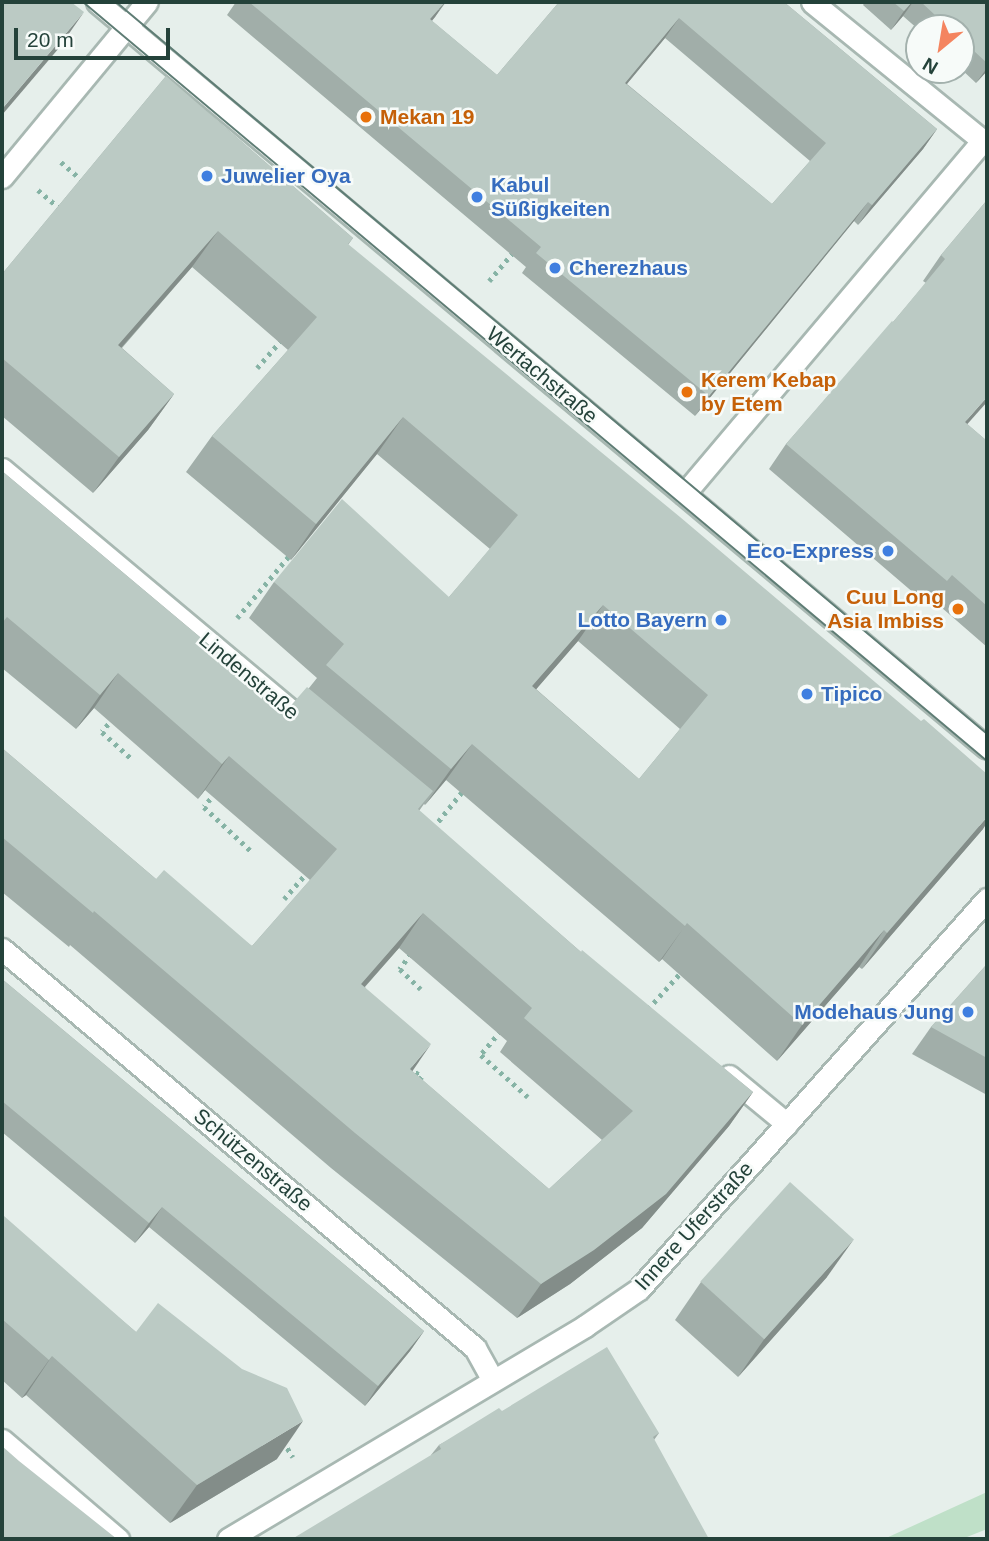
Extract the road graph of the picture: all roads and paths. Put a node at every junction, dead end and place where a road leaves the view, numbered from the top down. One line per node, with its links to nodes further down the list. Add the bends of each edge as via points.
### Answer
1 (97, 2): 4 (street, Wertachstraße)
2 (147, 2): 4 (street)
3 (812, 2): 6 (street)
4 (126, 26): 5 (street); 11 (street, Wertachstraße)
5 (34, 138): 7 (street); 8 (path)
6 (985, 142): 15 (street)
7 (6, 172): 9 (path)
8 (86, 184)
9 (66, 213)
10 (516, 248): 11 (path)
11 (465, 309): 15 (street, Wertachstraße)
12 (282, 338): 13 (path)
13 (257, 368)
14 (2, 469): 17 (street, Lindenstraße)
15 (684, 494): 20 (street, Wertachstraße)
16 (288, 557): 17 (path)
17 (214, 646): 19 (street, Lindenstraße)
18 (119, 711): 21 (path, via 102,732)
19 (325, 739)
20 (987, 748)
21 (131, 758)
22 (220, 787): 25 (path, via 204,807)
23 (466, 787): 24 (path)
24 (433, 828)
25 (251, 851)
26 (312, 867): 27 (path)
27 (284, 899)
28 (987, 899): 39 (street, Innere Uferstraße)
29 (2, 949): 40 (street, Schützenstraße, via 475,1348)
30 (415, 949): 32 (path, via 400,969)
31 (687, 966): 33 (path)
32 (421, 989)
33 (648, 1009)
34 (505, 1026): 38 (path, via 481,1055)
35 (708, 1058): 39 (street)
36 (401, 1061): 37 (path, via 422,1077)
37 (413, 1088)
38 (527, 1097)
39 (787, 1124): 40 (street, Innere Uferstraße, via 639,1289)
40 (493, 1380): 43 (street, Innere Uferstraße)
41 (280, 1437): 43 (path)
42 (2, 1440): 44 (street)
43 (315, 1487): 45 (street, Innere Uferstraße)
44 (118, 1539)
45 (228, 1539)

